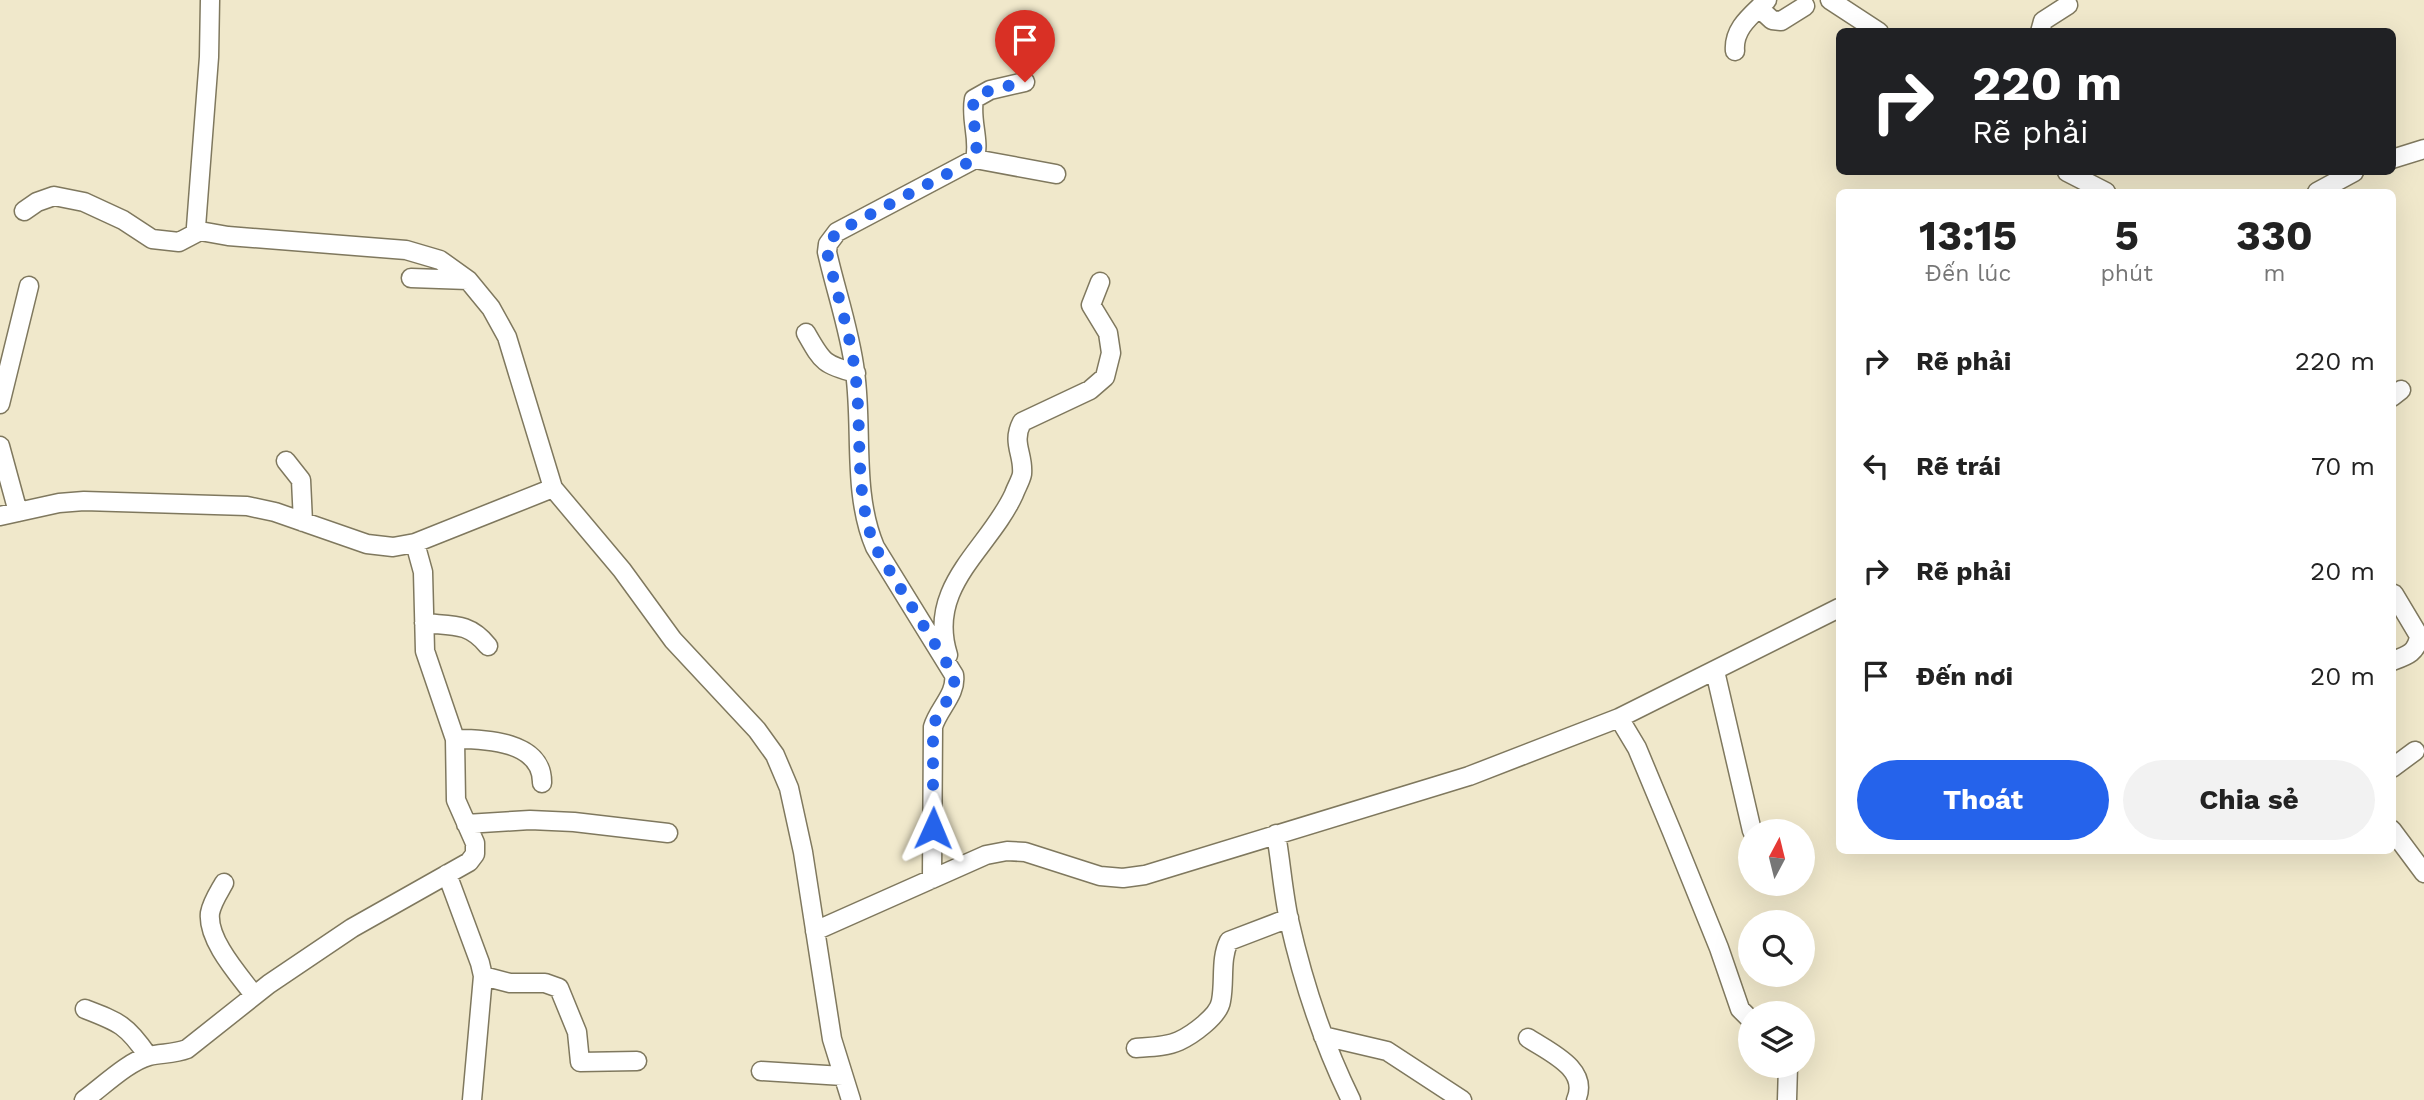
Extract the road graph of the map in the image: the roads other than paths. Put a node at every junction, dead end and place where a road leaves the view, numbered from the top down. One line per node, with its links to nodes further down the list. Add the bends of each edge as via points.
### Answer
1 (210, 0): 19 (street, via 195,213)
2 (1830, 0): 6 (street)
3 (1763, 4): 5 (street, via 1775,22); 8 (street, via 1741,26)
4 (2068, 5): 7 (street, via 2043,21)
5 (1805, 6)
6 (1873, 28)
7 (2040, 28)
8 (1735, 51)
9 (1025, 82): 12 (street, via 974,99)
10 (2424, 149): 11 (street)
11 (2396, 158)
12 (975, 159): 13 (street); 25 (street, via 832,237 827,252)
13 (1056, 174)
14 (2073, 175): 16 (street)
15 (2348, 175): 17 (street)
16 (2100, 189)
17 (2323, 189)
18 (24, 211): 19 (street, via 54,196 84,202 152,239 178,242)
19 (200, 231): 21 (street, via 406,250 440,260)
20 (411, 278): 21 (street)
21 (468, 280): 29 (street, via 507,337)
22 (1100, 282): 39 (street, via 1091,305 1108,333 1111,353 1105,377 1090,390 1022,422 1016,433 1022,474 1005,512 974,552 944,610 943,637)
23 (29, 286): 26 (street)
24 (806, 333): 25 (street, via 821,360)
25 (856, 373): 39 (street, via 867,527)
26 (0, 404)
27 (0, 446): 30 (street)
28 (285, 461): 31 (street, via 301,480)
29 (553, 488): 32 (street); 55 (street, via 673,640 775,755 789,788)
30 (9, 514): 31 (street, via 84,502 247,506)
31 (303, 522): 32 (street, via 367,544 393,547)
32 (415, 543): 35 (street, via 423,572)
33 (2396, 597): 37 (street, via 2419,636 2417,647)
34 (1836, 610): 38 (street)
35 (424, 623): 36 (street, via 470,629); 41 (street, via 425,652)
36 (488, 646)
37 (2396, 659)
38 (1715, 670): 40 (street); 45 (street)
39 (954, 675): 52 (street, via 953,690 933,727)
40 (1619, 718): 48 (street, via 1469,776); 58 (street, via 1637,748)
41 (455, 739): 44 (street, via 484,739 516,748 536,761); 46 (street, via 456,800)
42 (2415, 751): 43 (street)
43 (2396, 765)
44 (542, 783)
45 (1749, 819)
46 (466, 824): 47 (street, via 563,821); 51 (street, via 475,854)
47 (668, 834)
48 (1276, 834): 52 (street, via 1123,878 1007,850); 54 (street)
49 (2396, 835): 50 (street)
50 (2424, 873)
51 (447, 874): 56 (street); 57 (street, via 352,928)
52 (932, 879): 55 (street)
53 (224, 883): 57 (street, via 214,901 211,923 225,957)
54 (1289, 918): 60 (street); 62 (street, via 1229,942 1222,1000 1213,1015 1180,1041)
55 (815, 931): 66 (street, via 828,1020)
56 (483, 976): 64 (street, via 559,988 577,1032 580,1062); 69 (street)
57 (254, 995): 63 (street, via 187,1049)
58 (1738, 1004)
59 (85, 1009): 63 (street, via 120,1023)
60 (1323, 1036): 71 (street); 72 (street, via 1387,1051)
61 (1528, 1038): 73 (street, via 1570,1066 1580,1089)
62 (1136, 1048)
63 (148, 1056): 68 (street)
64 (637, 1061)
65 (761, 1071): 66 (street)
66 (843, 1076): 70 (street)
67 (1788, 1078): 74 (street)
68 (85, 1100)
69 (472, 1100)
70 (851, 1100)
71 (1351, 1100)
72 (1462, 1100)
73 (1576, 1100)
74 (1787, 1100)

